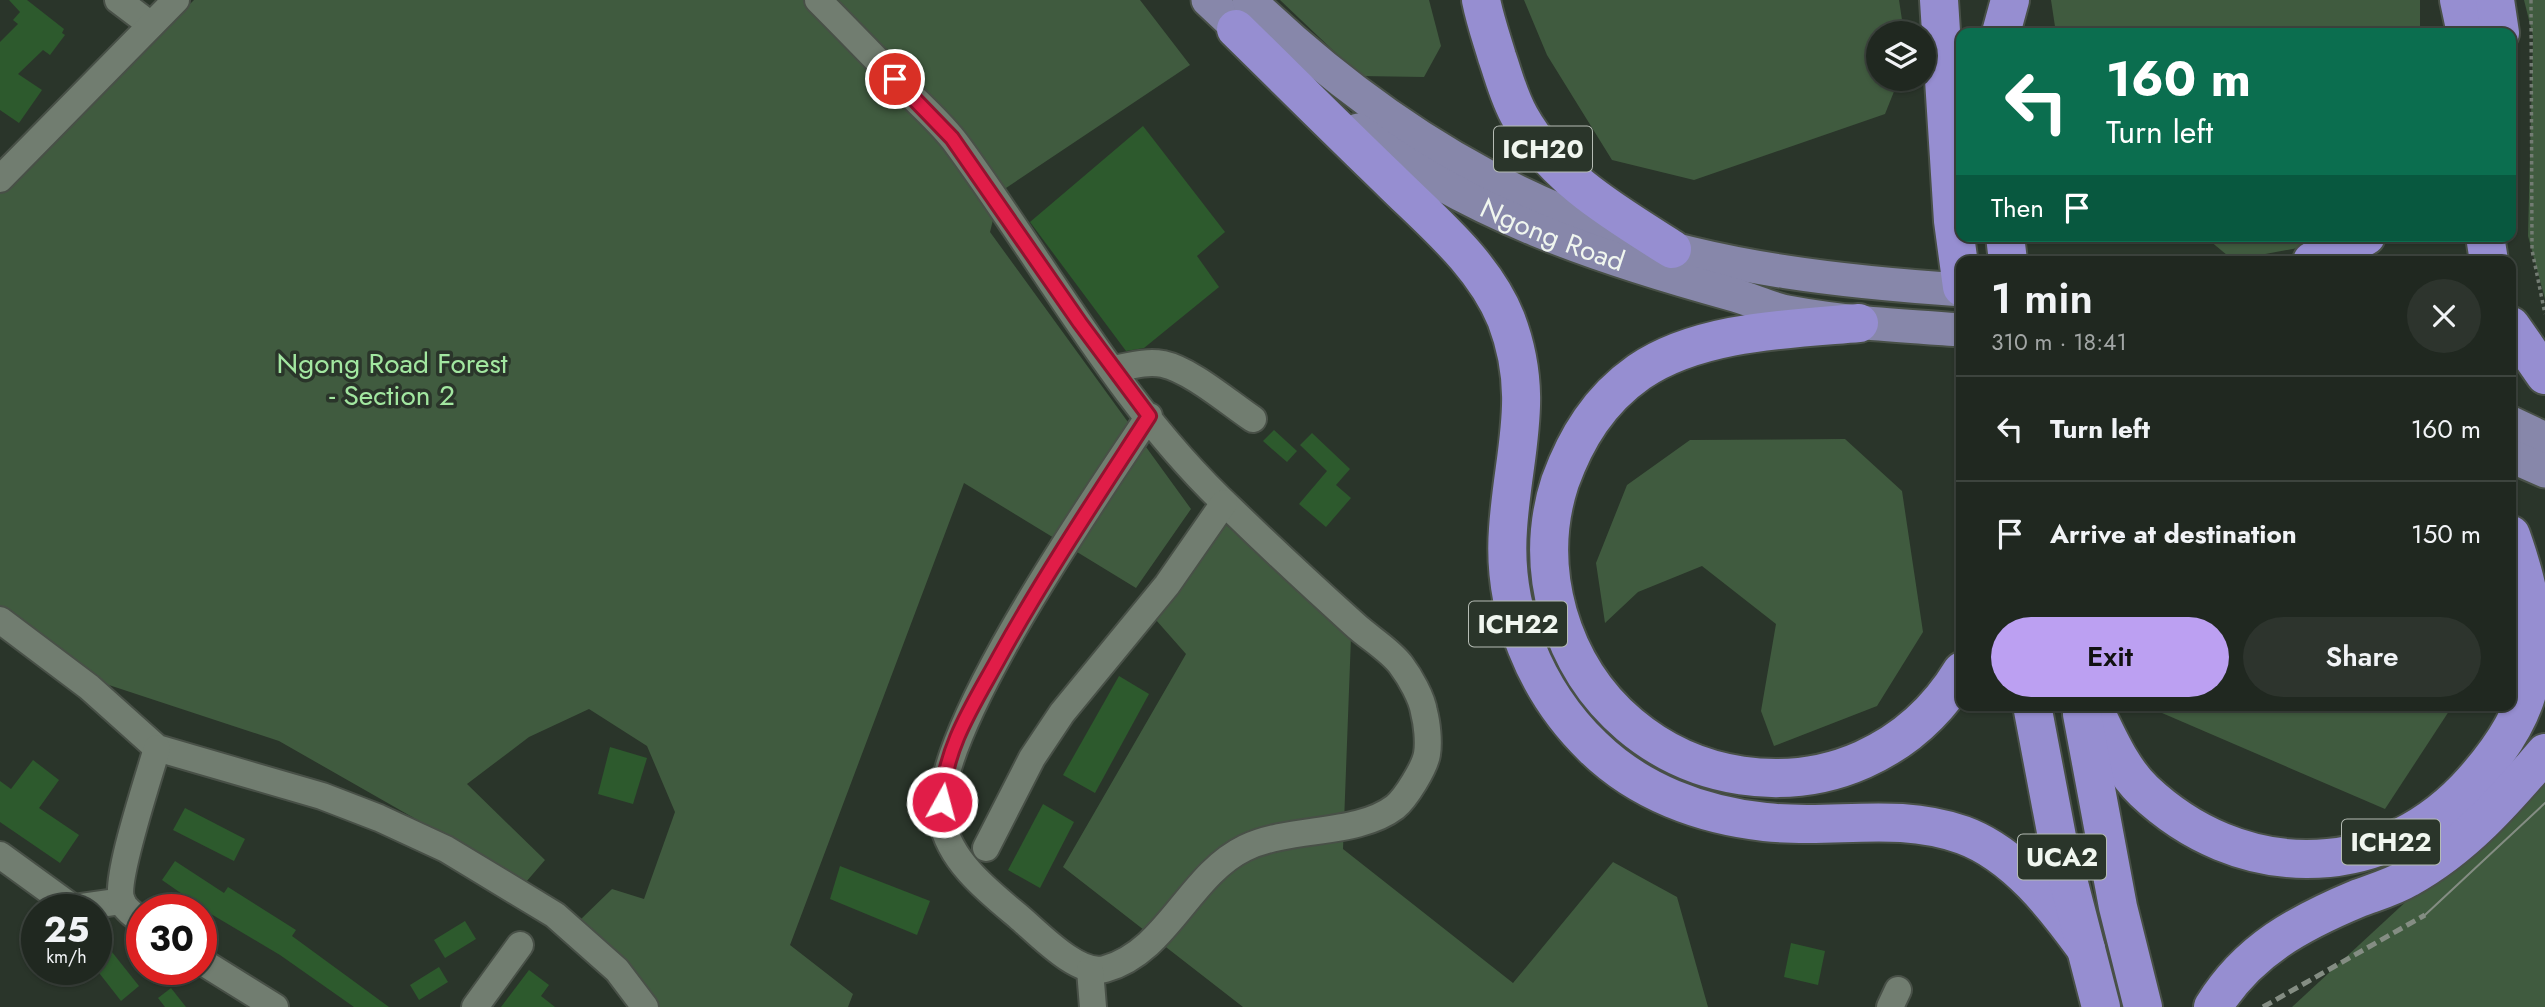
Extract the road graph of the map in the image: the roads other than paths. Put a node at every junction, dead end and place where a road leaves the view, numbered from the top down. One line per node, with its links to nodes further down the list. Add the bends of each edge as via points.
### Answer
1 (117, 0): 12 (street)
2 (176, 0): 12 (street)
3 (818, 0): 26 (street, via 952,138)
4 (1208, 0): 11 (main road, Ngong Road)
5 (1481, 0): 19 (highway, ICH20, via 1506,88 1538,144 1585,192)
6 (1992, 0): 13 (highway)
7 (2010, 0): 14 (highway)
8 (2459, 0): 15 (highway)
9 (2495, 0): 16 (highway)
10 (1939, 1): 20 (highway)
11 (1243, 14): 19 (main road, Ngong Road, via 1295,44 1442,151 1488,177 1612,231); 23 (main road, Ngong Road, via 1332,110 1394,157 1542,234 1634,267 1785,311); 48 (highway, ICH22, via 1453,242 1505,316 1519,356 1524,410 1507,533 1512,600 1538,676 1569,721 1628,776 1668,799 1767,822 1887,820 1964,836 2025,877)
12 (151, 25): 17 (street)
13 (1997, 28)
14 (2000, 28)
15 (2465, 28)
16 (2499, 28)
17 (0, 179)
18 (2353, 242): 21 (highway)
19 (1672, 249): 22 (main road, Ngong Road, via 1859,283)
20 (1958, 256)
21 (2323, 256)
22 (1956, 288)
23 (1859, 323): 24 (main road, Ngong Road); 37 (highway, via 1714,341 1640,371 1610,396 1576,443 1556,496 1549,531 1549,568 1562,627 1594,690 1640,735 1706,768 1743,776 1814,774 1865,761 1924,721)
24 (1956, 330)
25 (2516, 333): 27 (highway)
26 (1114, 369): 28 (street); 29 (street, via 1164,364)
27 (2545, 375)
28 (1149, 416): 34 (street); 49 (street, via 1006,645 960,729 943,783 942,821 957,855 985,888 1070,960)
29 (1253, 419)
30 (2516, 425): 31 (main road)
31 (2545, 439)
32 (2516, 458): 33 (main road)
33 (2545, 471)
34 (1224, 503): 43 (street, via 1167,585 1062,713 1032,758); 49 (street, via 1399,662 1424,708 1427,756 1398,805 1364,822 1295,832 1246,848 1213,869 1153,940 1116,964)
35 (2516, 549): 40 (highway, ICH22, via 2534,624 2530,682 2516,719 2487,767 2457,799 2425,825 2377,849 2342,856 2272,858 2213,839 2182,823 2143,789 2113,747)
36 (0, 620): 41 (street, via 89,687)
37 (1956, 681)
38 (2033, 711): 48 (highway, UCA2, via 2057,837)
39 (2082, 711): 56 (highway, UCA2, via 2118,906)
40 (2095, 711)
41 (157, 748): 45 (street, via 128,851); 53 (street, via 321,796 446,849 555,915 617,970)
42 (2545, 753): 57 (highway, via 2479,827 2448,851 2408,878 2307,920 2272,941 2240,969)
43 (986, 848)
44 (0, 855): 45 (street, via 73,908)
45 (122, 901): 46 (street)
46 (126, 905)
47 (520, 945): 52 (street)
48 (2086, 949): 55 (highway, UCA2)
49 (1090, 970): 54 (street)
50 (217, 971): 51 (street)
51 (275, 1007)
52 (475, 1007)
53 (645, 1007)
54 (1093, 1007)
55 (2101, 1007)
56 (2143, 1007)
57 (2213, 1007)

